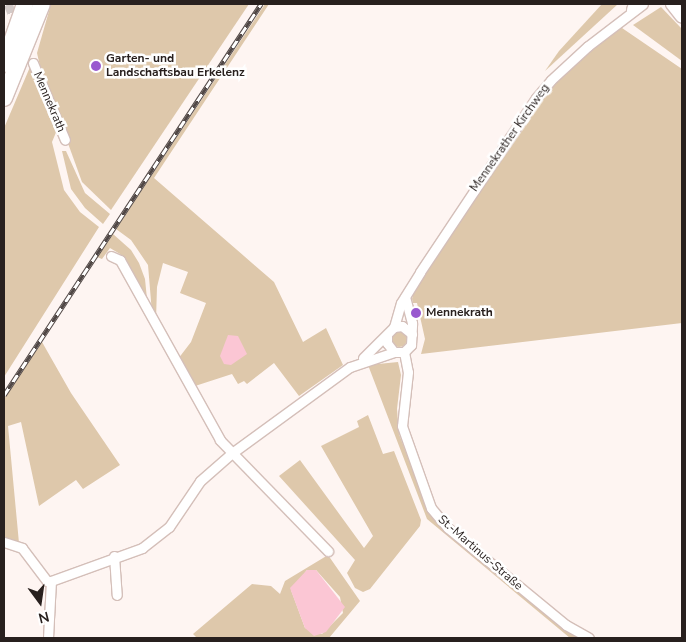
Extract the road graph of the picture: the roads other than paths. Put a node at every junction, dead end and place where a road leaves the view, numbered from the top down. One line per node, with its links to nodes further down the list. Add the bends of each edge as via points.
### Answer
1 (26, 4): 7 (highway)
2 (42, 4): 8 (highway)
3 (672, 4): 5 (main road)
4 (637, 6): 11 (street, Mennekrather Kirchweg, via 550,80)
5 (682, 17)
6 (33, 63): 9 (street, Mennekrath)
7 (4, 64)
8 (4, 98)
9 (65, 140)
10 (111, 256): 18 (street, via 120,260 205,416)
11 (405, 296): 12 (street, Mennekrather Kirchweg); 13 (street)
12 (394, 327): 13 (street, via 406,328); 14 (street, Mennekrather Kirchweg)
13 (412, 334): 16 (street, via 412,345)
14 (387, 336): 15 (street, via 387,343); 17 (street)
15 (394, 352): 16 (street); 17 (street)
16 (404, 352): 25 (street, St.-Martinus-Straße, via 408,372 402,426 431,508 448,528 566,625)
17 (355, 364): 18 (street)
18 (232, 452): 20 (street, via 314,533); 21 (street, via 200,481 177,518 159,536 142,548)
19 (4, 542): 22 (street, via 22,548 46,581)
20 (328, 552)
21 (114, 556): 22 (street); 23 (street)
22 (51, 581): 24 (street)
23 (117, 595)
24 (48, 638)
25 (589, 638)

